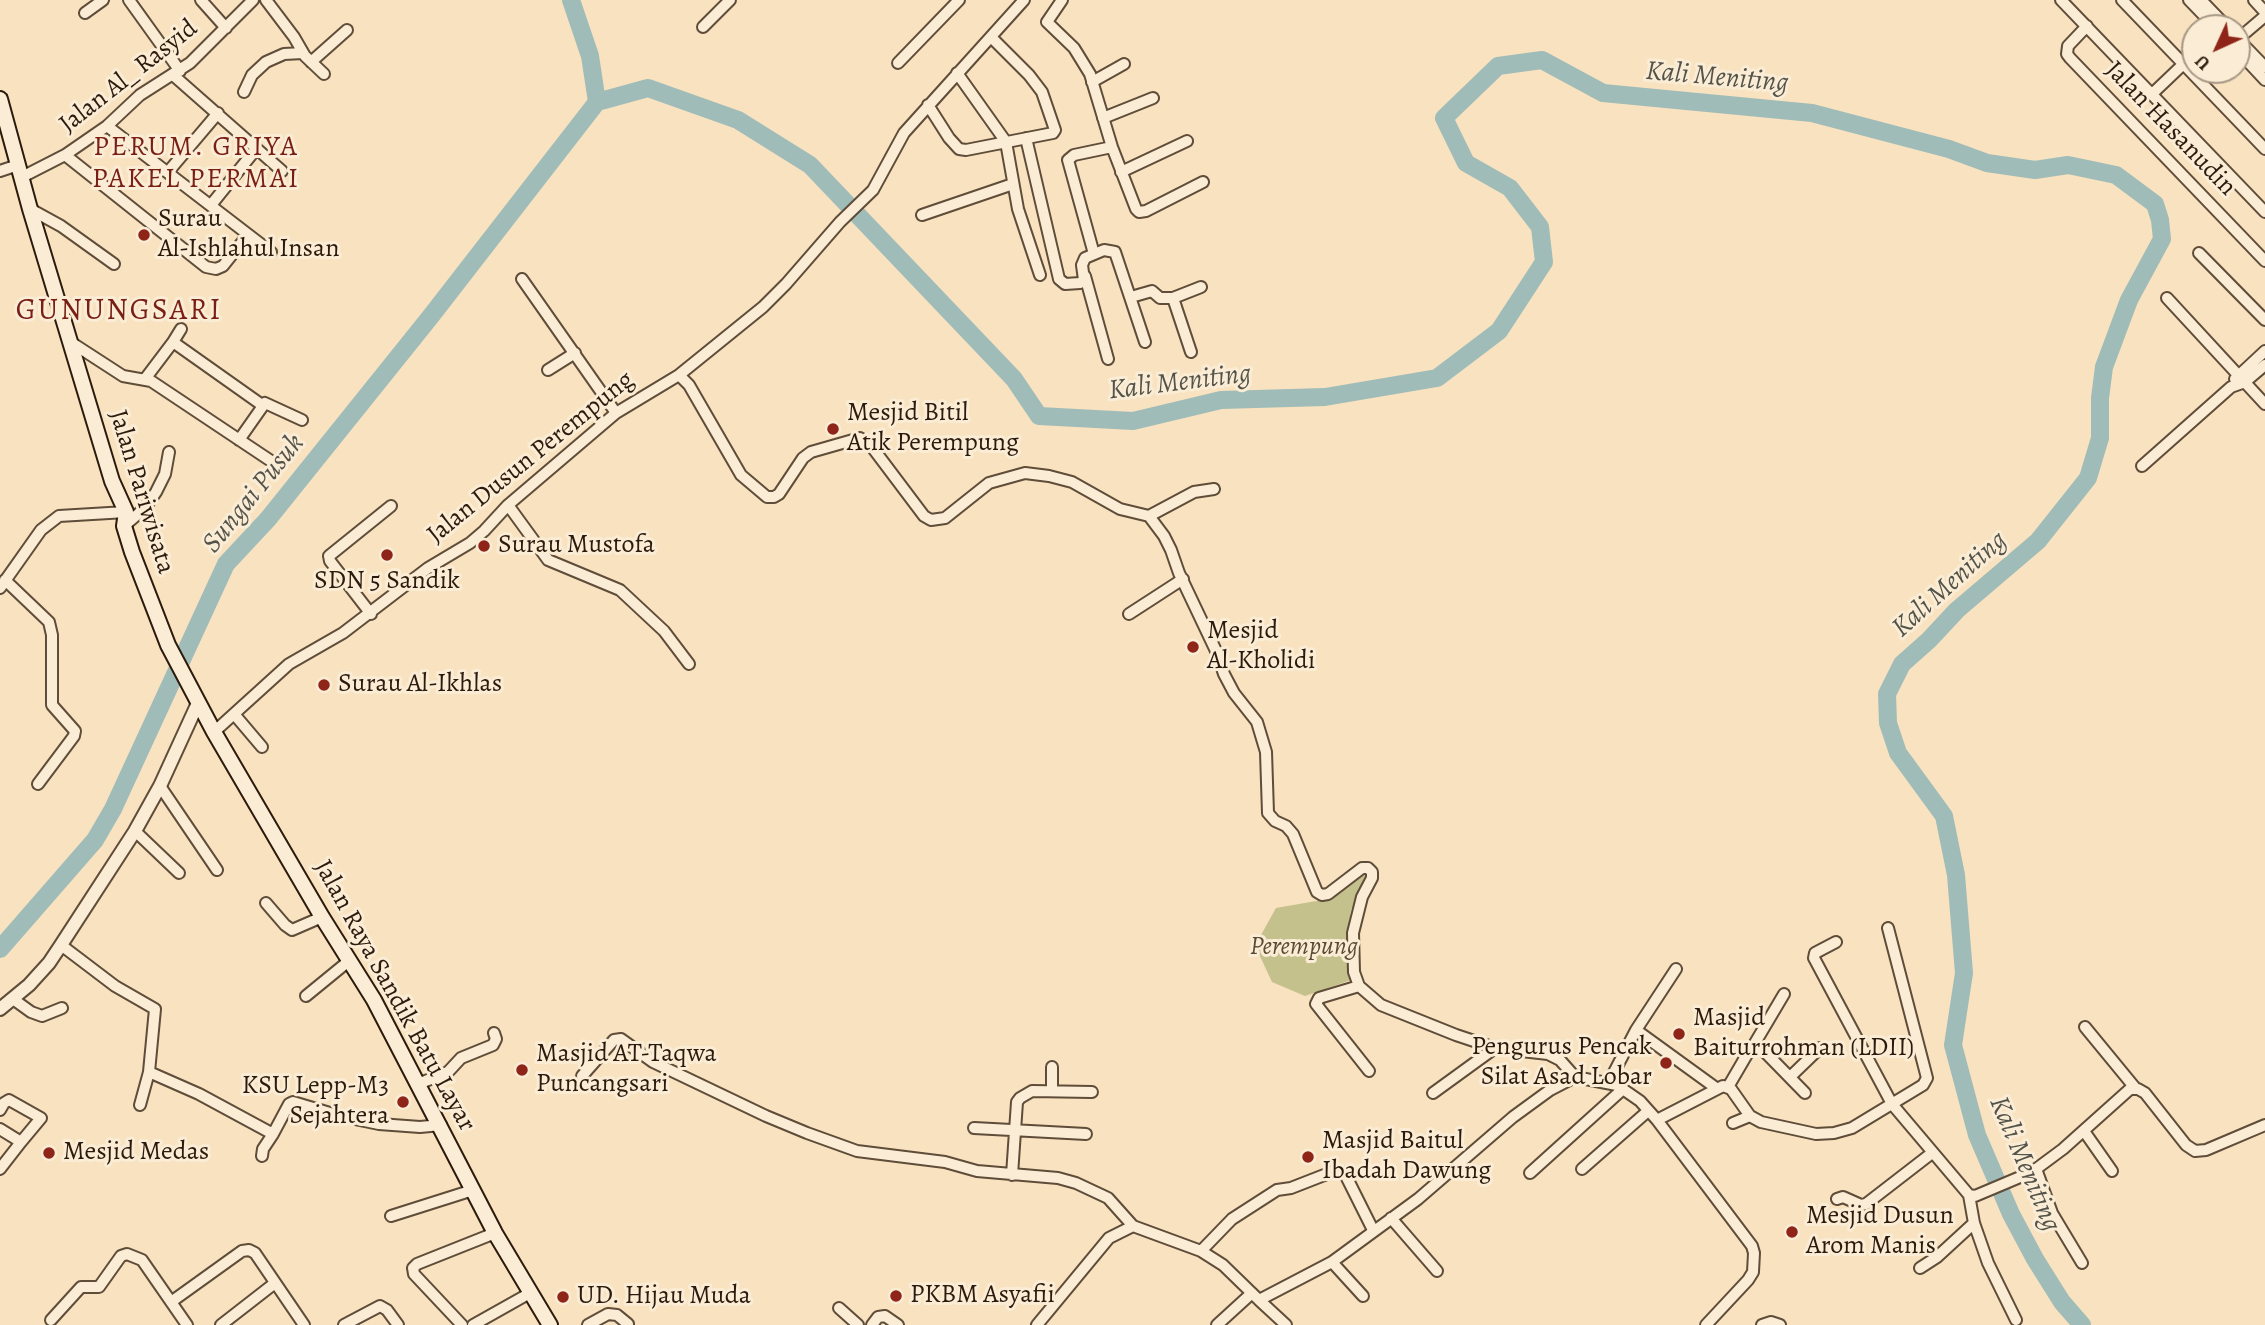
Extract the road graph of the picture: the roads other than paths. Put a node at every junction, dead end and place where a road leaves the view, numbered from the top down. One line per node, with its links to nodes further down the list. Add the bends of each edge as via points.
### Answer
1 (103, 0): 15 (street)
2 (129, 0): 33 (street)
3 (201, 0): 21 (street)
4 (253, 0): 21 (street, Jalan Al_ Rasyid)
5 (266, 0): 26 (street)
6 (730, 0): 20 (street)
7 (959, 0): 29 (street)
8 (1024, 0): 24 (street, Jalan Dusun Perempung)
9 (1062, 0): 37 (street, via 1047,22 1074,48)
10 (2061, 0): 19 (street)
11 (2122, 0): 28 (street)
12 (2189, 0): 16 (street)
13 (2201, 0): 17 (street)
14 (2254, 0): 18 (street)
15 (85, 13)
16 (2202, 14)
17 (2214, 14)
18 (2265, 14): 22 (street)
19 (2087, 26): 40 (street); 70 (street, Jalan Hasanudin, via 2068,46 2070,58)
20 (703, 27)
21 (226, 28): 33 (street, Jalan Al_ Rasyid)
22 (2251, 28)
23 (347, 30): 26 (street)
24 (990, 37): 34 (street, Jalan Dusun Perempung); 48 (street, via 1042,92 1055,131)
25 (2251, 54): 32 (street)
26 (307, 57): 35 (street); 39 (street, via 284,54 266,62 252,75)
27 (2251, 61): 36 (street)
28 (2181, 62)
29 (898, 63)
30 (1124, 64): 37 (street)
31 (2181, 66): 40 (street)
32 (2265, 67)
33 (177, 73): 44 (street); 47 (street, Jalan Al_ Rasyid, via 140,95)
34 (957, 73): 43 (street, Jalan Dusun Perempung); 49 (street)
35 (324, 74)
36 (2265, 80)
37 (1092, 82): 46 (street)
38 (2202, 84): 53 (street)
39 (244, 92)
40 (2152, 94): 64 (street)
41 (1153, 98): 46 (street)
42 (0, 99): 45 (main road, Jalan Pariwisata)
43 (928, 105): 49 (street, via 959,149); 90 (street, Jalan Dusun Perempung, via 904,133 873,190 786,285)
44 (218, 113): 52 (street); 58 (street)
45 (2, 118): 56 (main road, Jalan Pariwisata)
46 (1103, 118): 51 (street)
47 (107, 126): 54 (street, Jalan Al_ Rasyid); 58 (street)
48 (1026, 138): 49 (street); 73 (street, via 1059,279 1065,284 1080,283)
49 (1006, 142): 61 (street)
50 (1187, 142): 59 (street)
51 (1112, 147): 59 (street); 69 (street, via 1068,160)
52 (256, 149): 57 (street); 62 (street)
53 (2265, 149)
54 (65, 155): 56 (street, Jalan Al_ Rasyid); 66 (street, via 206,267 223,266)
55 (0, 171): 56 (street, Jalan Al_ Rasyid)
56 (20, 171): 63 (main road, Jalan Pariwisata)
57 (282, 171)
58 (168, 172): 62 (street)
59 (1121, 172): 60 (street, via 1139,212)
60 (1203, 182)
61 (1013, 184): 65 (street); 72 (street)
62 (211, 205): 66 (street)
63 (30, 209): 71 (street); 81 (main road, Jalan Pariwisata)
64 (2265, 212)
65 (922, 215)
66 (247, 236): 67 (street)
67 (271, 252)
68 (2199, 253): 79 (street)
69 (1094, 254): 73 (street, via 1083,260); 76 (street, via 1115,252)
70 (2265, 261)
71 (114, 264)
72 (1040, 275)
73 (1085, 276): 87 (street)
74 (522, 279): 86 (street)
75 (1202, 287): 78 (street)
76 (1131, 297): 78 (street, via 1152,291 1160,298); 83 (street)
77 (2167, 298): 91 (street)
78 (1173, 299): 85 (street)
79 (2265, 320)
80 (181, 330): 82 (street)
81 (69, 341): 92 (street, via 123,376); 105 (main road, Jalan Pariwisata)
82 (173, 342): 92 (street); 94 (street)
83 (1145, 342)
84 (2265, 351): 91 (street)
85 (1191, 352)
86 (575, 353): 89 (street); 95 (street)
87 (1108, 359)
88 (2265, 365): 91 (street)
89 (548, 370)
90 (679, 375): 95 (street, Jalan Dusun Perempung); 104 (street, via 741,475 769,498 779,494 811,452 860,438 869,443 931,520 945,518 989,483 1025,473 1072,482 1120,509)
91 (2241, 378): 93 (street); 100 (street)
92 (145, 379): 97 (street)
93 (2265, 404)
94 (262, 405): 96 (street, via 267,403); 97 (street)
95 (616, 413): 102 (street, Jalan Dusun Perempung)
96 (302, 420)
97 (239, 440): 99 (street)
98 (169, 452): 105 (street, via 156,492 145,508)
99 (274, 463)
100 (2141, 466)
101 (1214, 489): 104 (street, via 1194,492)
102 (508, 505): 108 (street, Jalan Dusun Perempung, via 484,531); 110 (street, via 548,560 620,590 664,631)
103 (391, 506): 108 (street, via 329,556)
104 (1149, 516): 106 (street, via 1164,536)
105 (125, 519): 107 (street, via 59,516 41,530); 111 (main road, Jalan Pariwisata, via 139,575)
106 (1183, 579): 109 (street); 127 (street, via 1224,674 1261,732 1269,815 1293,834 1316,891 1328,894 1362,868 1373,873 1353,933)
107 (3, 584): 115 (street, via 49,622 52,705 75,731)
108 (370, 614): 112 (street, Jalan Dusun Perempung, via 290,663)
109 (1129, 614)
110 (689, 664)
111 (192, 693): 113 (main road, Jalan Raya Sandik Batu Layar); 116 (street)
112 (234, 714): 113 (street, Jalan Dusun Perempung); 114 (street)
113 (214, 732): 121 (main road, Jalan Raya Sandik Batu Layar)
114 (262, 747)
115 (38, 784)
116 (160, 786): 117 (street); 118 (street)
117 (135, 831): 119 (street); 124 (street)
118 (217, 870)
119 (179, 873)
120 (266, 903): 121 (street, via 292,930)
121 (322, 917): 125 (main road, Jalan Raya Sandik Batu Layar)
122 (1888, 928): 154 (street, via 1927,1078)
123 (1836, 942): 154 (street, via 1814,958)
124 (61, 945): 130 (street); 141 (street, via 155,1010)
125 (350, 960): 129 (street); 146 (main road, Jalan Raya Sandik Batu Layar)
126 (1676, 969): 134 (street)
127 (1359, 986): 136 (street, via 1381,1006); 140 (street, via 1316,1004)
128 (1784, 994): 137 (street)
129 (306, 996)
130 (13, 999): 131 (street, via 42,1016); 132 (street)
131 (62, 1008)
132 (0, 1009)
133 (2085, 1027): 149 (street)
134 (1636, 1030): 145 (street); 147 (street)
135 (494, 1033): 146 (street, via 493,1045)
136 (1495, 1048): 143 (street, via 1548,1054); 152 (street)
137 (1752, 1048): 144 (street, via 1762,1049); 147 (street)
138 (1820, 1048): 144 (street)
139 (1052, 1067): 150 (street)
140 (1369, 1071)
141 (149, 1072): 155 (street); 167 (street)
142 (582, 1076): 177 (street, via 621,1039 693,1082 857,1151)
143 (1575, 1077): 145 (street); 182 (street, via 1513,1117)
144 (1790, 1077): 153 (street)
145 (1609, 1082): 148 (street)
146 (418, 1084): 161 (main road, Jalan Raya Sandik Batu Layar)
147 (1722, 1087): 158 (street); 159 (street)
148 (1623, 1089): 157 (street); 176 (street)
149 (2136, 1089): 162 (street, via 2145,1093 2195,1151); 166 (street, via 2125,1092)
150 (1052, 1091): 151 (street); 165 (street, via 1032,1091 1020,1098)
151 (1092, 1092)
152 (1433, 1093)
153 (1805, 1093)
154 (1892, 1104): 158 (street, via 1852,1128 1825,1134 1798,1132); 170 (street)
155 (140, 1105)
156 (0, 1110): 169 (street, via 10,1100 41,1118)
157 (1648, 1111): 159 (street); 173 (street)
158 (1750, 1116): 160 (street)
159 (1657, 1120): 216 (street, via 1754,1253 1748,1280)
160 (1733, 1123)
161 (441, 1125): 167 (street, via 379,1124 293,1102); 178 (main road, Jalan Raya Sandik Batu Layar)
162 (2265, 1125)
163 (974, 1128): 165 (street)
164 (0, 1129): 169 (street)
165 (1015, 1130): 168 (street); 177 (street)
166 (2084, 1131): 174 (street); 175 (street)
167 (273, 1134): 171 (street)
168 (1086, 1134)
169 (21, 1142): 172 (street)
170 (1932, 1153): 179 (street); 180 (street, via 1866,1204)
171 (262, 1156)
172 (0, 1168)
173 (1582, 1169)
174 (2034, 1170): 179 (street); 189 (street, via 2052,1213)
175 (2112, 1171)
176 (1530, 1173)
177 (1012, 1175): 184 (street, via 1058,1178 1091,1189 1114,1203)
178 (473, 1190): 181 (street); 186 (main road, Jalan Raya Sandik Batu Layar)
179 (1973, 1195): 183 (street)
180 (1837, 1199)
181 (391, 1216)
182 (1391, 1218): 185 (street); 191 (street)
183 (1973, 1223): 190 (street); 199 (street)
184 (1133, 1226): 187 (street); 213 (street, via 1109,1238)
185 (1373, 1230): 187 (street, via 1344,1172 1332,1172 1277,1191 1232,1219); 188 (street)
186 (495, 1233): 193 (main road, Jalan Raya Sandik Batu Layar); 206 (street, via 413,1268)
187 (1201, 1251): 194 (street)
188 (1332, 1262): 194 (street); 195 (street)
189 (2082, 1263)
190 (1920, 1268)
191 (1437, 1270)
192 (275, 1283): 196 (street, via 249,1250); 200 (street); 203 (street)
193 (530, 1293): 207 (street); 208 (main road, Jalan Raya Sandik Batu Layar)
194 (1256, 1296): 214 (street); 215 (street)
195 (1363, 1296)
196 (168, 1297): 198 (street, via 142,1260 124,1254 99,1287 81,1287); 202 (street)
197 (839, 1308): 210 (street)
198 (51, 1320)
199 (2017, 1320)
200 (301, 1324)
201 (628, 1324): 209 (street, via 608,1314)
202 (187, 1325)
203 (221, 1325)
204 (346, 1325): 205 (street, via 380,1306)
205 (398, 1325)
206 (462, 1325)
207 (473, 1325)
208 (550, 1325)
209 (588, 1325)
210 (858, 1325)
211 (872, 1325): 212 (street, via 885,1316)
212 (898, 1325)
213 (1037, 1325)
214 (1217, 1325)
215 (1286, 1325)
216 (1706, 1325)
217 (1762, 1325): 218 (street)
218 (1780, 1325)

